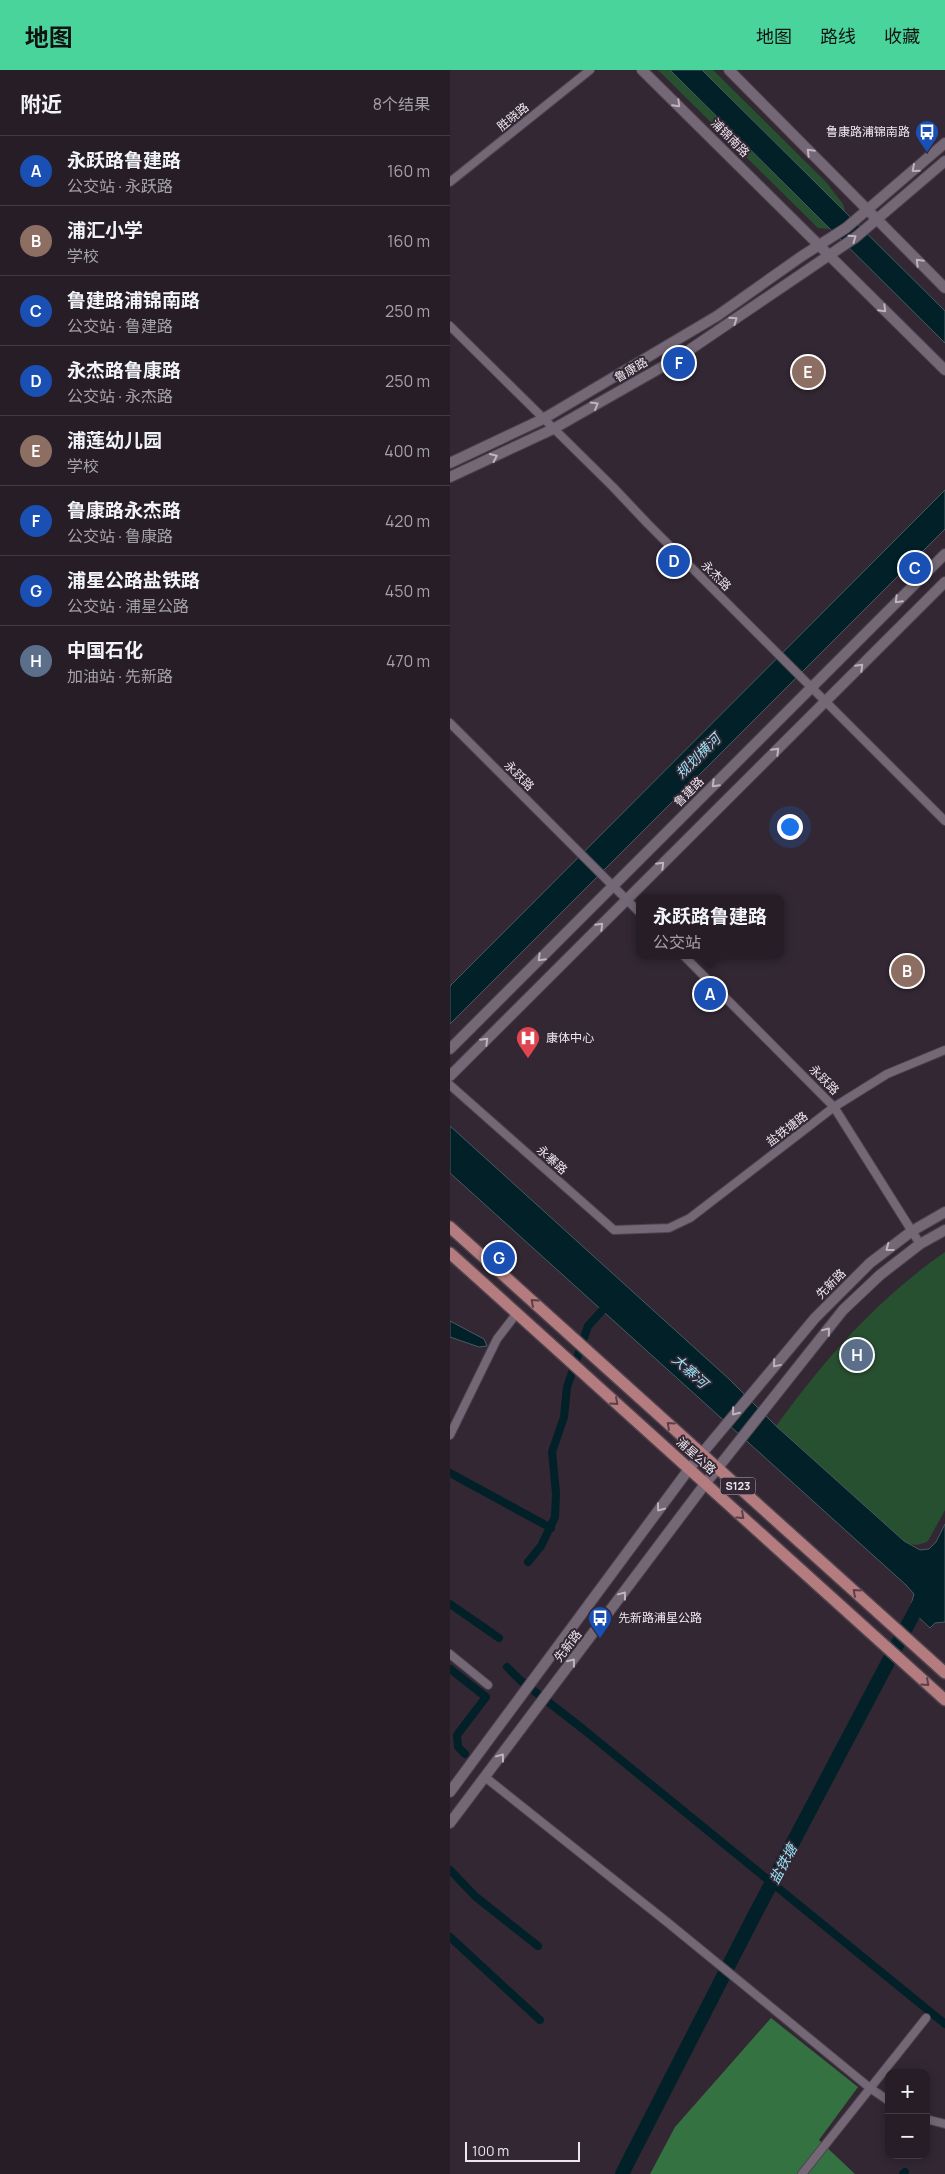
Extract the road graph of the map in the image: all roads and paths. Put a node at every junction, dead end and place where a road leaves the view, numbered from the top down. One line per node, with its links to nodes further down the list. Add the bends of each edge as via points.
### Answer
1 (590, 70): 6 (street, 胜晓路)
2 (642, 70): 9 (street, 浦锦南路, one-way to 9)
3 (729, 70): 7 (street, one-way to 3)
4 (945, 144): 7 (street, 鲁康路, one-way to 7)
5 (945, 161): 8 (street, 鲁康路)
6 (450, 182)
7 (868, 210): 8 (street); 9 (street, 鲁康路)
8 (877, 220): 10 (street, 鲁康路, one-way to 8); 11 (street, one-way to 8)
9 (820, 245): 10 (street, 浦锦南路); 14 (street, 鲁康路, via 717,316)
10 (829, 254): 13 (street, 浦锦南路, one-way to 13); 15 (street, 鲁康路, one-way to 10, via 676,358)
11 (945, 288)
12 (450, 326): 14 (street, 永杰路)
13 (945, 370)
14 (543, 419): 15 (street, 永杰路); 16 (street, 鲁康路)
15 (553, 430): 17 (street, 鲁康路, one-way to 15); 20 (street, 永杰路)
16 (450, 463)
17 (450, 477)
18 (945, 554): 20 (street, 鲁建路, one-way to 20)
19 (945, 582): 21 (street, one-way to 19)
20 (811, 688): 21 (street, 永杰路); 24 (street, 鲁建路, one-way to 24)
21 (825, 701): 23 (street, 永杰路); 25 (street, one-way to 21)
22 (450, 723): 24 (street, 永跃路)
23 (945, 821)
24 (612, 886): 25 (street); 28 (street, 鲁建路, one-way to 28)
25 (626, 900): 26 (street); 30 (street, one-way to 25)
26 (636, 909)
27 (687, 959): 32 (street, 永跃路)
28 (450, 1049)
29 (945, 1050): 32 (street, 盐铁塘路, via 887,1074)
30 (450, 1076)
31 (450, 1084): 35 (street, 永寨路, via 614,1230)
32 (834, 1107): 35 (street, 盐铁塘路, via 690,1218 669,1228); 37 (street, 永跃路)
33 (945, 1212): 37 (street, 先新路)
34 (450, 1226): 42 (main road, 浦星公路 / S123, one-way to 34)
35 (647, 1230)
36 (945, 1230): 38 (street)
37 (912, 1231): 38 (street, 永跃路); 42 (street, 先新路, one-way to 42, via 870,1263 832,1299)
38 (920, 1244): 43 (street, 先新路, one-way to 38, via 843,1310)
39 (450, 1253): 40 (main road, 浦星公路 / S123)
40 (517, 1314): 41 (street, via 497,1339); 44 (main road, 浦星公路 / S123, one-way to 44)
41 (450, 1435)
42 (702, 1453): 43 (main road, 浦星公路 / S123); 44 (street, 先新路)
43 (718, 1468): 45 (street, 先新路); 47 (main road, 浦星公路 / S123, one-way to 43)
44 (689, 1469): 45 (main road, 浦星公路 / S123); 51 (street, 先新路, one-way to 51)
45 (705, 1484): 49 (main road, 浦星公路 / S123, one-way to 49); 50 (street, 先新路, one-way to 45)
46 (450, 1654): 48 (street)
47 (945, 1673)
48 (488, 1685)
49 (945, 1700)
50 (485, 1777): 52 (street, 先新路); 54 (street)
51 (450, 1792)
52 (450, 1823)
53 (926, 2018): 54 (street)
54 (870, 2088): 55 (street); 58 (street)
55 (885, 2098)
56 (930, 2120): 57 (street)
57 (945, 2124)
58 (802, 2174)

